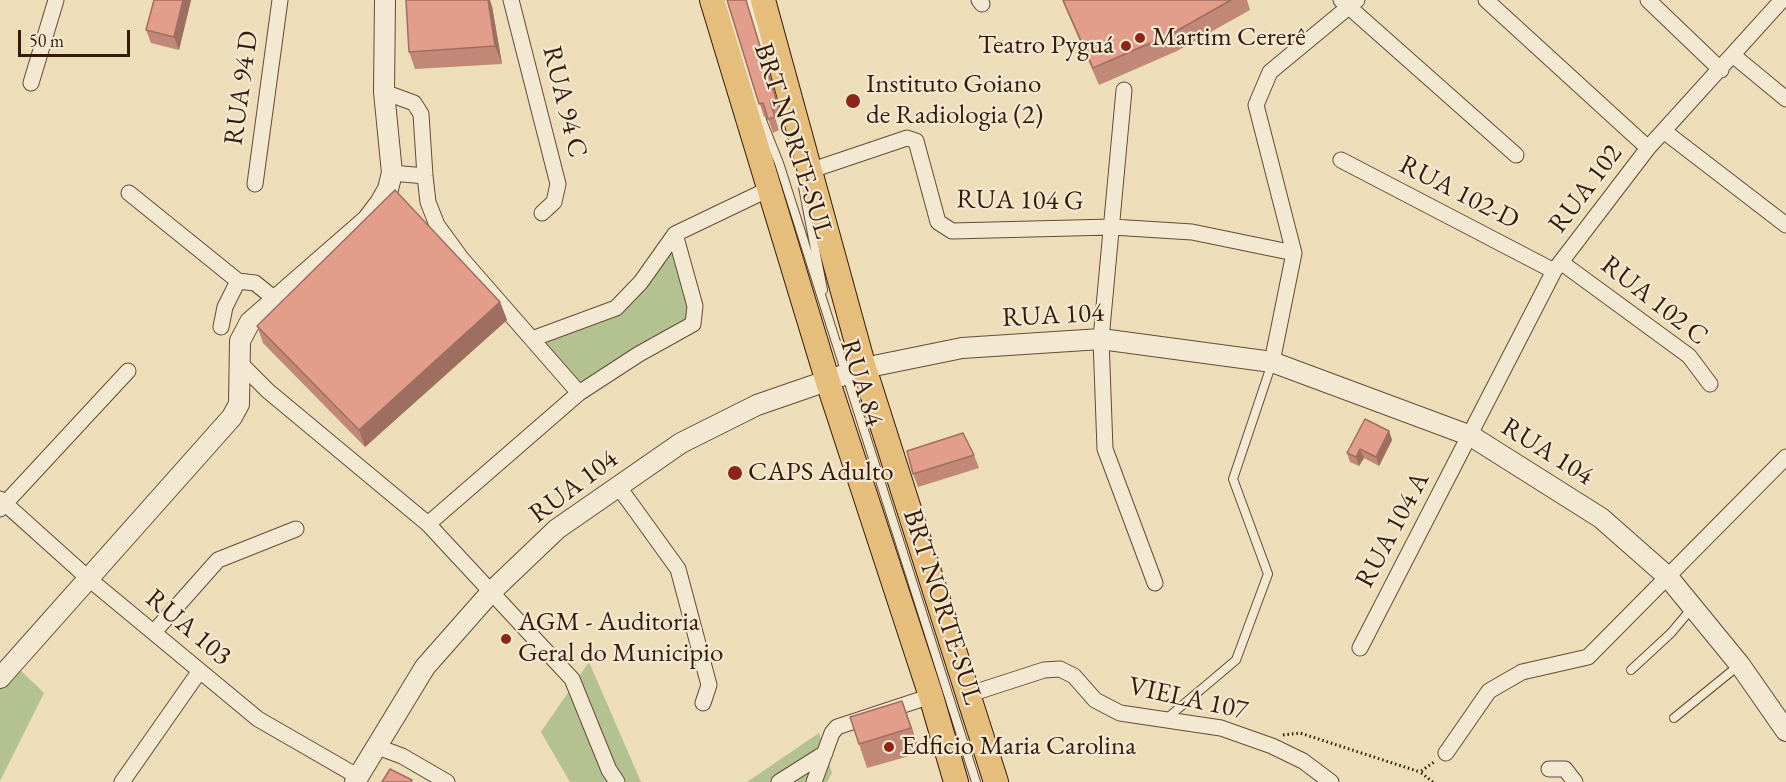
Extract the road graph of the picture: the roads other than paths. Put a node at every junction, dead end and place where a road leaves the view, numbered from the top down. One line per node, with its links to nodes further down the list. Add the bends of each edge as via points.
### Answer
1 (56, 0): 16 (street)
2 (280, 0): 28 (street, RUA 94 D)
3 (385, 0): 18 (street)
4 (511, 0): 31 (street, RUA 94 C, via 558,184 554,202)
5 (712, 0): 29 (main road, RUA 84)
6 (727, 0): 40 (lane, BRT NORTE-SUL)
7 (749, 0): 14 (lane, BRT NORTE-SUL)
8 (763, 0): 26 (main road, RUA 84)
9 (1486, 0): 22 (street)
10 (1648, 0): 15 (street)
11 (1782, 0): 13 (street, RUA 102)
12 (1349, 3): 23 (street); 35 (street, via 1270,72 1256,105)
13 (1734, 56): 15 (street, RUA 102); 19 (street)
14 (770, 67)
15 (1721, 70): 20 (street, RUA 102)
16 (31, 83)
17 (1124, 90): 33 (street)
18 (384, 92): 25 (street); 27 (street, via 414,103 421,114)
19 (1786, 99)
20 (1665, 132): 22 (street, RUA 102); 32 (street)
21 (790, 134): 26 (lane, BRT NORTE-SUL)
22 (1648, 148): 36 (street, RUA 102)
23 (1516, 155)
24 (1341, 160): 36 (street, RUA 102-D)
25 (392, 173): 27 (street); 38 (street, via 388,189 367,220)
26 (804, 173): 33 (street, RUA 104 G, via 907,138 916,141 938,222 952,231); 40 (lane, BRT NORTE-SUL); 46 (main road, RUA 84)
27 (425, 176): 41 (street, via 428,202 437,225 460,258)
28 (255, 184)
29 (770, 189): 34 (street); 46 (main road, RUA 84)
30 (129, 193): 37 (street)
31 (542, 213)
32 (1786, 225)
33 (1112, 227): 35 (street, RUA 104 G, via 1192,232); 42 (street)
34 (675, 234): 41 (street, via 641,282 616,308); 48 (street, via 695,306 693,324)
35 (1294, 252): 44 (street)
36 (1558, 267): 47 (street, RUA 102 C, via 1689,356); 49 (street, RUA 102)
37 (238, 281): 38 (street, via 255,283); 39 (street, via 225,307)
38 (275, 300): 43 (street, via 244,332)
39 (221, 327)
40 (830, 329): 46 (lane, BRT NORTE-SUL)
41 (532, 339): 48 (street)
42 (1101, 339): 44 (street, RUA 104); 46 (street, RUA 104, via 962,348); 57 (street, via 1105,449)
43 (239, 362): 53 (street, via 268,391); 56 (street, via 239,404 232,417)
44 (1272, 362): 49 (street, RUA 104); 70 (lane, via 1233,479 1268,574 1236,660)
45 (128, 371): 52 (street)
46 (846, 376): 51 (street, RUA 104, via 757,405 681,443); 66 (main road, RUA 84); 67 (main road, RUA 84); 83 (lane, BRT NORTE-SUL)
47 (1710, 384)
48 (579, 393): 53 (street)
49 (1471, 436): 55 (street, RUA 104, via 1601,518); 61 (street, RUA 104 A)
50 (1786, 457): 55 (street)
51 (618, 486): 58 (street, RUA 104, via 557,530); 68 (street, via 678,569 709,685)
52 (2, 504): 56 (street, RUA 103)
53 (428, 524): 58 (street)
54 (296, 529): 60 (street, via 218,560)
55 (1668, 578): 59 (street, RUA 104); 74 (street, via 1588,657 1522,672 1489,691)
56 (89, 579): 60 (street, RUA 103); 65 (street)
57 (1155, 583)
58 (492, 591): 72 (street, RUA 104, via 425,667); 79 (street, via 572,679)
59 (1693, 607): 62 (street, RUA 104); 63 (lane)
60 (154, 632): 64 (street, RUA 103)
61 (1360, 648)
62 (1740, 665): 69 (lane); 71 (street, RUA 104)
63 (1631, 670)
64 (199, 672): 76 (street, RUA 103, via 258,719); 77 (street)
65 (0, 678)
66 (970, 694): 70 (street, VIELA 107, via 1044,670 1060,669 1074,676 1095,700 1120,713); 84 (main road, RUA 84)
67 (931, 696): 73 (street, via 837,727); 82 (main road, RUA 84)
68 (703, 703)
69 (1674, 718)
70 (1166, 719): 85 (street, VIELA 107, via 1221,728 1272,746 1303,761)
71 (1786, 731)
72 (375, 746): 76 (street, RUA 104); 78 (street, via 402,756)
73 (825, 753): 80 (street); 81 (street)
74 (1446, 753)
75 (1550, 769): 86 (street, via 1565,769)
76 (356, 779)
77 (122, 782)
78 (447, 782)
79 (617, 782)
80 (779, 782)
81 (814, 782)
82 (956, 782)
83 (976, 782)
84 (996, 782)
85 (1331, 782)
86 (1575, 782)

